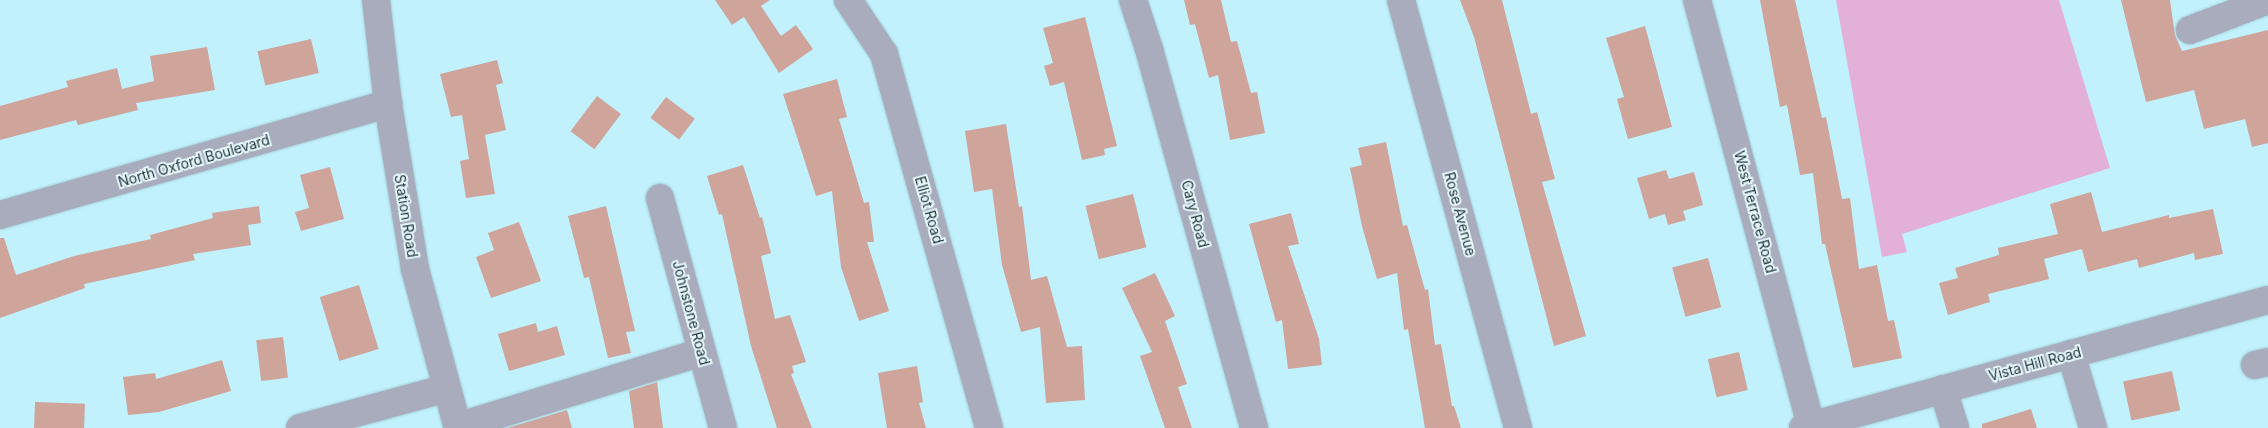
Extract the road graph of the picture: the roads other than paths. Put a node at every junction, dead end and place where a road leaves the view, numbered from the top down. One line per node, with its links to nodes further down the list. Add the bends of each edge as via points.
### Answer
1 (376, 0): 8 (street, Station Road)
2 (848, 0): 20 (street, Elliot Road, via 884,54)
3 (1133, 0): 21 (street, Cary Road, via 1150,49)
4 (1401, 0): 22 (street, Rose Avenue)
5 (1697, 0): 17 (street, West Terrace Road)
6 (2268, 0): 7 (street)
7 (2190, 30)
8 (388, 104): 10 (street, North Oxford Boulevard); 14 (street, Station Road, via 414,269)
9 (660, 198): 12 (street, Johnstone Road)
10 (0, 215)
11 (2268, 300): 13 (street, Vista Hill Road)
12 (702, 352): 16 (street); 19 (street, Johnstone Road)
13 (2071, 354): 15 (street, Vista Hill Road); 24 (street)
14 (446, 388): 16 (street, Station Road); 18 (street)
15 (1944, 389): 17 (street, Vista Hill Road); 23 (street)
16 (458, 427)
17 (1808, 427)
18 (300, 428)
19 (723, 428)
20 (989, 428)
21 (1254, 428)
22 (1518, 428)
23 (1955, 428)
24 (2093, 428)

